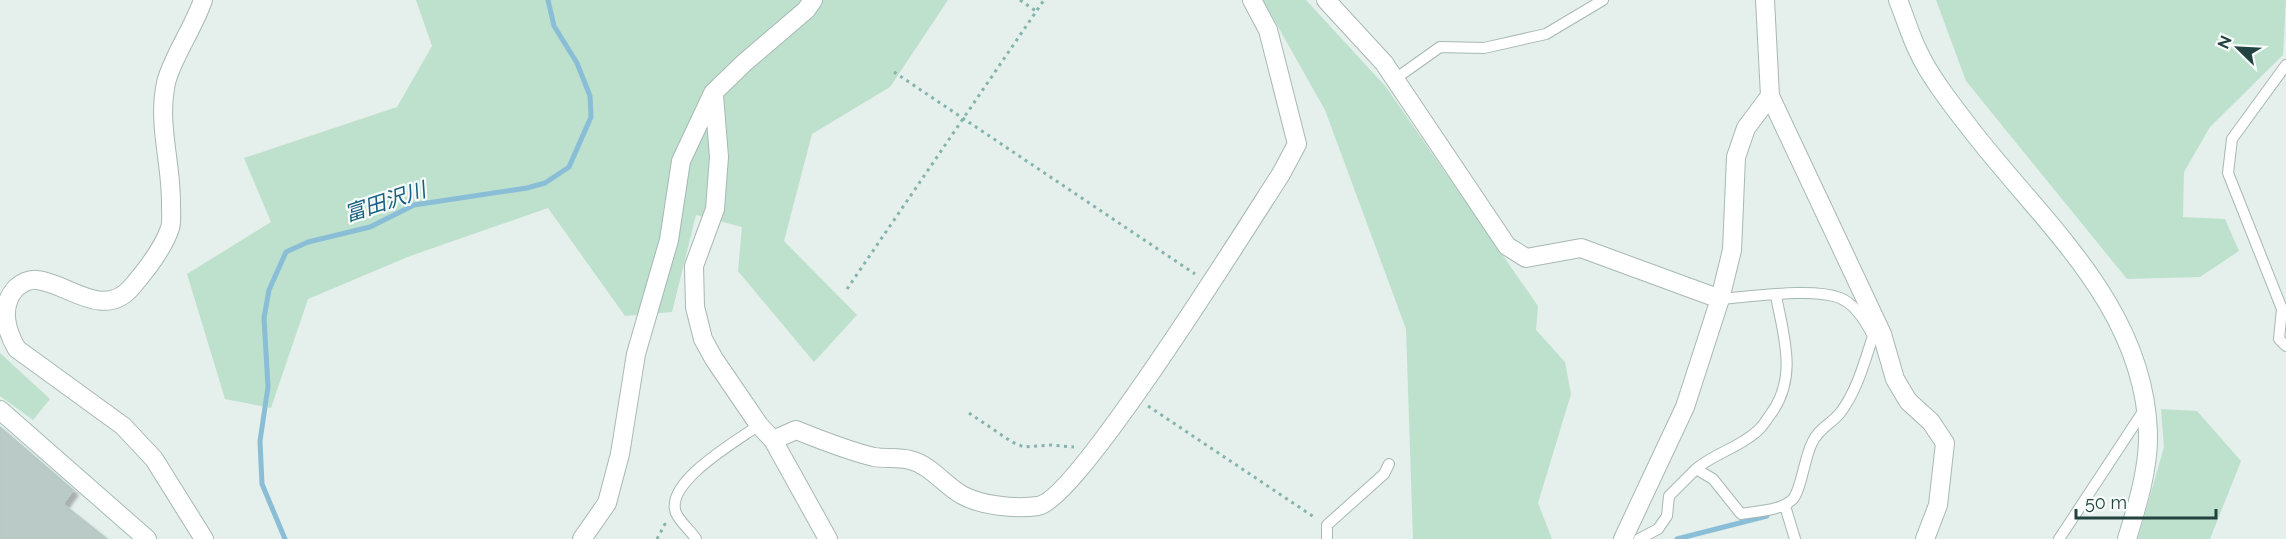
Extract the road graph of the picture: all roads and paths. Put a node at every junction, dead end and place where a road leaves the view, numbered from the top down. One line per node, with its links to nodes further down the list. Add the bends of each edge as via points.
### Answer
1 (202, 0): 35 (street, via 166,82 163,127 171,190 170,228 149,264 128,291 111,301 91,300 37,280 23,282 10,293 3,309 17,349 123,426 154,459)
2 (813, 0): 14 (street)
3 (1020, 0): 10 (path)
4 (1044, 0): 10 (path)
5 (1252, 0): 17 (street, via 1268,30 1297,144)
6 (1326, 0): 13 (street)
7 (1603, 0): 13 (lane, via 1546,34 1484,48 1440,47)
8 (1898, 0): 24 (street, via 1918,52 1965,122 2090,273 2124,328)
9 (1763, 2): 15 (street)
10 (1036, 11): 16 (path)
11 (2286, 65): 22 (lane, via 2232,140 2228,172 2282,309 2279,339)
12 (894, 72): 16 (path)
13 (1395, 79): 20 (street, via 1508,246 1526,258 1581,248)
14 (713, 93): 27 (street, via 719,157 715,209 694,266 695,307 703,339); 36 (street, via 681,161 669,240 636,354 620,454 606,503)
15 (1770, 96): 20 (street, via 1746,128 1736,157 1732,249); 21 (street)
16 (962, 119): 17 (path); 18 (path)
17 (1209, 284): 23 (street)
18 (847, 289)
19 (1776, 296): 20 (lane); 21 (lane, via 1819,293 1842,298); 31 (lane, via 1788,359 1782,399 1757,432 1731,449 1713,455)
20 (1720, 299): 40 (street, via 1685,407)
21 (1875, 330): 32 (lane, via 1855,384 1839,414 1813,439 1795,497); 43 (street, via 1908,401 1931,422 1945,443 1938,505)
22 (2286, 346)
23 (1134, 396): 29 (street); 33 (path)
24 (2146, 407): 44 (lane); 45 (street, via 2149,435 2142,485)
25 (0, 410): 34 (street)
26 (969, 413): 29 (path, via 1024,447 1051,445)
27 (759, 425): 28 (street); 37 (lane, via 687,478 676,497 676,513)
28 (773, 440): 29 (street, via 796,430 874,457 911,460 931,470 962,495 985,503 1024,507 1041,505 1066,487); 38 (street)
29 (1094, 453)
30 (1389, 464): 33 (lane, via 1384,474)
31 (1696, 469): 32 (lane, via 1713,479 1741,514); 41 (lane, via 1669,496 1667,516 1658,529)
32 (1785, 506): 42 (lane)
33 (1327, 525): 39 (lane)
34 (147, 539)
35 (204, 539)
36 (582, 539)
37 (696, 539)
38 (828, 539)
39 (1327, 539)
40 (1623, 539)
41 (1639, 539)
42 (1794, 539)
43 (1925, 539)
44 (2060, 539)
45 (2127, 539)

